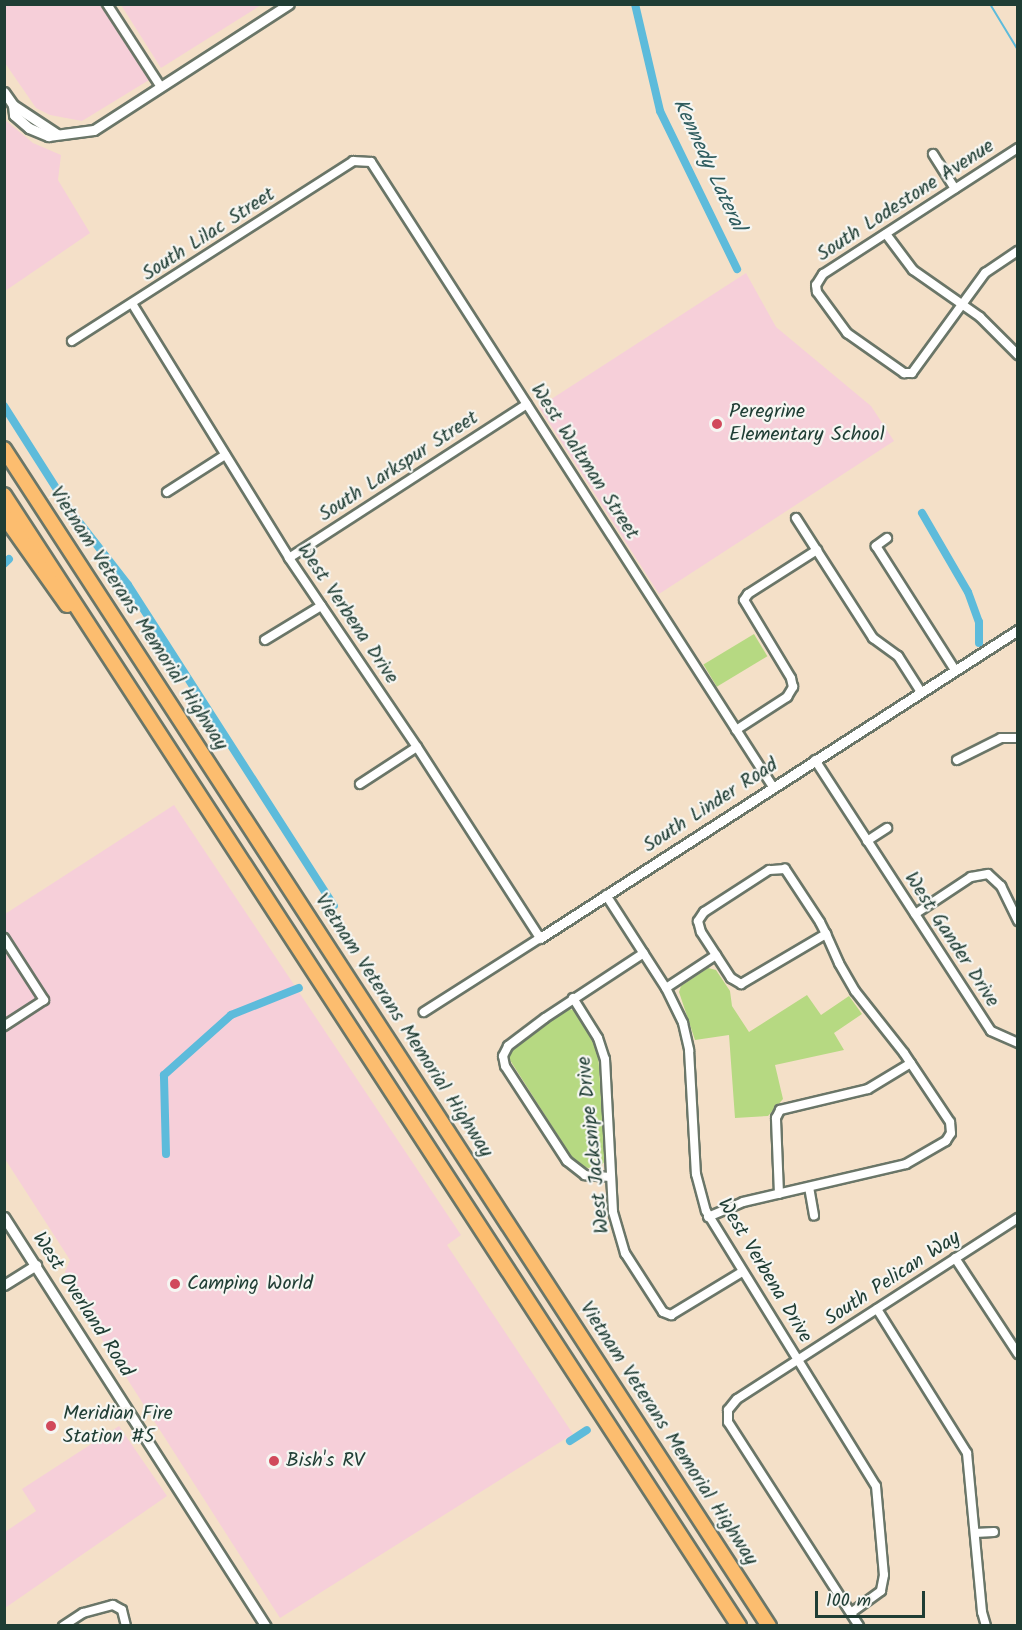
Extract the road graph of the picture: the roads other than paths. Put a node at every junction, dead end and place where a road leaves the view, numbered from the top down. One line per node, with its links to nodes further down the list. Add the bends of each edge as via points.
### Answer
1 (107, 4): 3 (street)
2 (289, 4): 3 (street)
3 (161, 87): 4 (street, via 100,127 71,135 57,134 13,105)
4 (4, 92)
5 (1017, 148): 8 (street, South Lodestone Avenue)
6 (933, 154): 8 (street)
7 (363, 159): 11 (street, South Lilac Street, via 353,161); 15 (street, West Waltman Street, via 379,171)
8 (955, 189): 9 (street, South Lodestone Avenue)
9 (886, 234): 12 (street, via 913,270); 12 (street, South Lodestone Avenue, via 823,274 816,285 847,333 904,373 918,369)
10 (1017, 251): 12 (street, via 986,273)
11 (133, 305): 13 (street, South Lilac Street); 17 (street, West Verbena Drive)
12 (962, 305): 14 (street, via 992,328)
13 (72, 340)
14 (1017, 355)
15 (528, 404): 24 (street, South Larkspur Street); 31 (street, West Waltman Street)
16 (4, 448): 75 (highway, Vietnam Veterans Memorial Highway)
17 (225, 455): 18 (street); 24 (street, West Verbena Drive)
18 (167, 492)
19 (4, 495): 28 (highway)
20 (4, 516): 28 (highway, via 52,588)
21 (796, 518): 23 (street)
22 (887, 538): 29 (street, via 876,546)
23 (817, 550): 30 (street, via 873,638 898,656); 31 (street, via 744,600 793,687 787,697)
24 (289, 558): 25 (street, West Verbena Drive)
25 (321, 606): 27 (street); 33 (street, West Verbena Drive)
26 (1017, 630): 29 (street, South Linder Road)
27 (265, 640)
28 (108, 655): 74 (highway)
29 (955, 670): 30 (street, South Linder Road)
30 (921, 692): 34 (street, South Linder Road)
31 (736, 730): 37 (street, West Waltman Street)
32 (1014, 737): 35 (street)
33 (417, 747): 36 (street); 45 (street, West Verbena Drive)
34 (815, 760): 37 (street, South Linder Road); 39 (street, West Gander Drive)
35 (957, 760)
36 (360, 784)
37 (773, 787): 40 (street, South Linder Road)
38 (887, 828): 39 (street)
39 (867, 841): 41 (street, West Gander Drive)
40 (606, 895): 45 (street, South Linder Road); 46 (street, West Verbena Drive)
41 (915, 914): 42 (street, via 971,877 988,874 1001,886); 52 (street, West Gander Drive, via 991,1031)
42 (1017, 921)
43 (826, 934): 47 (street, via 741,984 731,978); 47 (street, via 789,873 779,867 704,912 698,921); 53 (street, via 855,992)
44 (4, 938): 51 (street, via 44,1000)
45 (540, 938): 50 (street, South Linder Road)
46 (644, 953): 48 (street, West Verbena Drive); 49 (street)
47 (716, 955): 48 (street)
48 (666, 988): 59 (street, West Verbena Drive, via 687,1040 696,1174)
49 (573, 998): 54 (street, West Jacksnipe Drive, via 598,1038 605,1059); 54 (street, via 508,1046 503,1056 505,1066 567,1161 585,1175)
50 (424, 1012)
51 (4, 1026)
52 (1017, 1043)
53 (911, 1063): 55 (street, via 950,1122 951,1133 946,1141 906,1164); 56 (street, via 868,1089 780,1110 776,1118)
54 (611, 1177): 63 (street, West Jacksnipe Drive, via 618,1235 663,1312 671,1315)
55 (809, 1187): 56 (street); 57 (street)
56 (779, 1194): 59 (street, via 743,1202)
57 (814, 1216)
58 (4, 1217): 62 (street, West Overland Road)
59 (708, 1217): 63 (street, West Verbena Drive)
60 (1017, 1218): 61 (street, South Pelican Way)
61 (955, 1258): 65 (street, South Pelican Way); 66 (street)
62 (36, 1265): 64 (street); 73 (street, West Overland Road)
63 (742, 1272): 67 (street, West Verbena Drive)
64 (4, 1285)
65 (877, 1309): 67 (street, South Pelican Way); 69 (street, via 962,1440 967,1452)
66 (1017, 1354)
67 (798, 1359): 70 (street, West Verbena Drive, via 876,1486 885,1575 881,1591); 70 (street, South Pelican Way, via 736,1399 728,1410 728,1422)
68 (994, 1532): 69 (street)
69 (975, 1533): 77 (street)
70 (851, 1613): 76 (street)
71 (63, 1626): 72 (street, via 83,1612 113,1605 122,1610)
72 (126, 1626)
73 (266, 1626)
74 (739, 1626)
75 (769, 1626)
76 (859, 1626)
77 (986, 1626)

